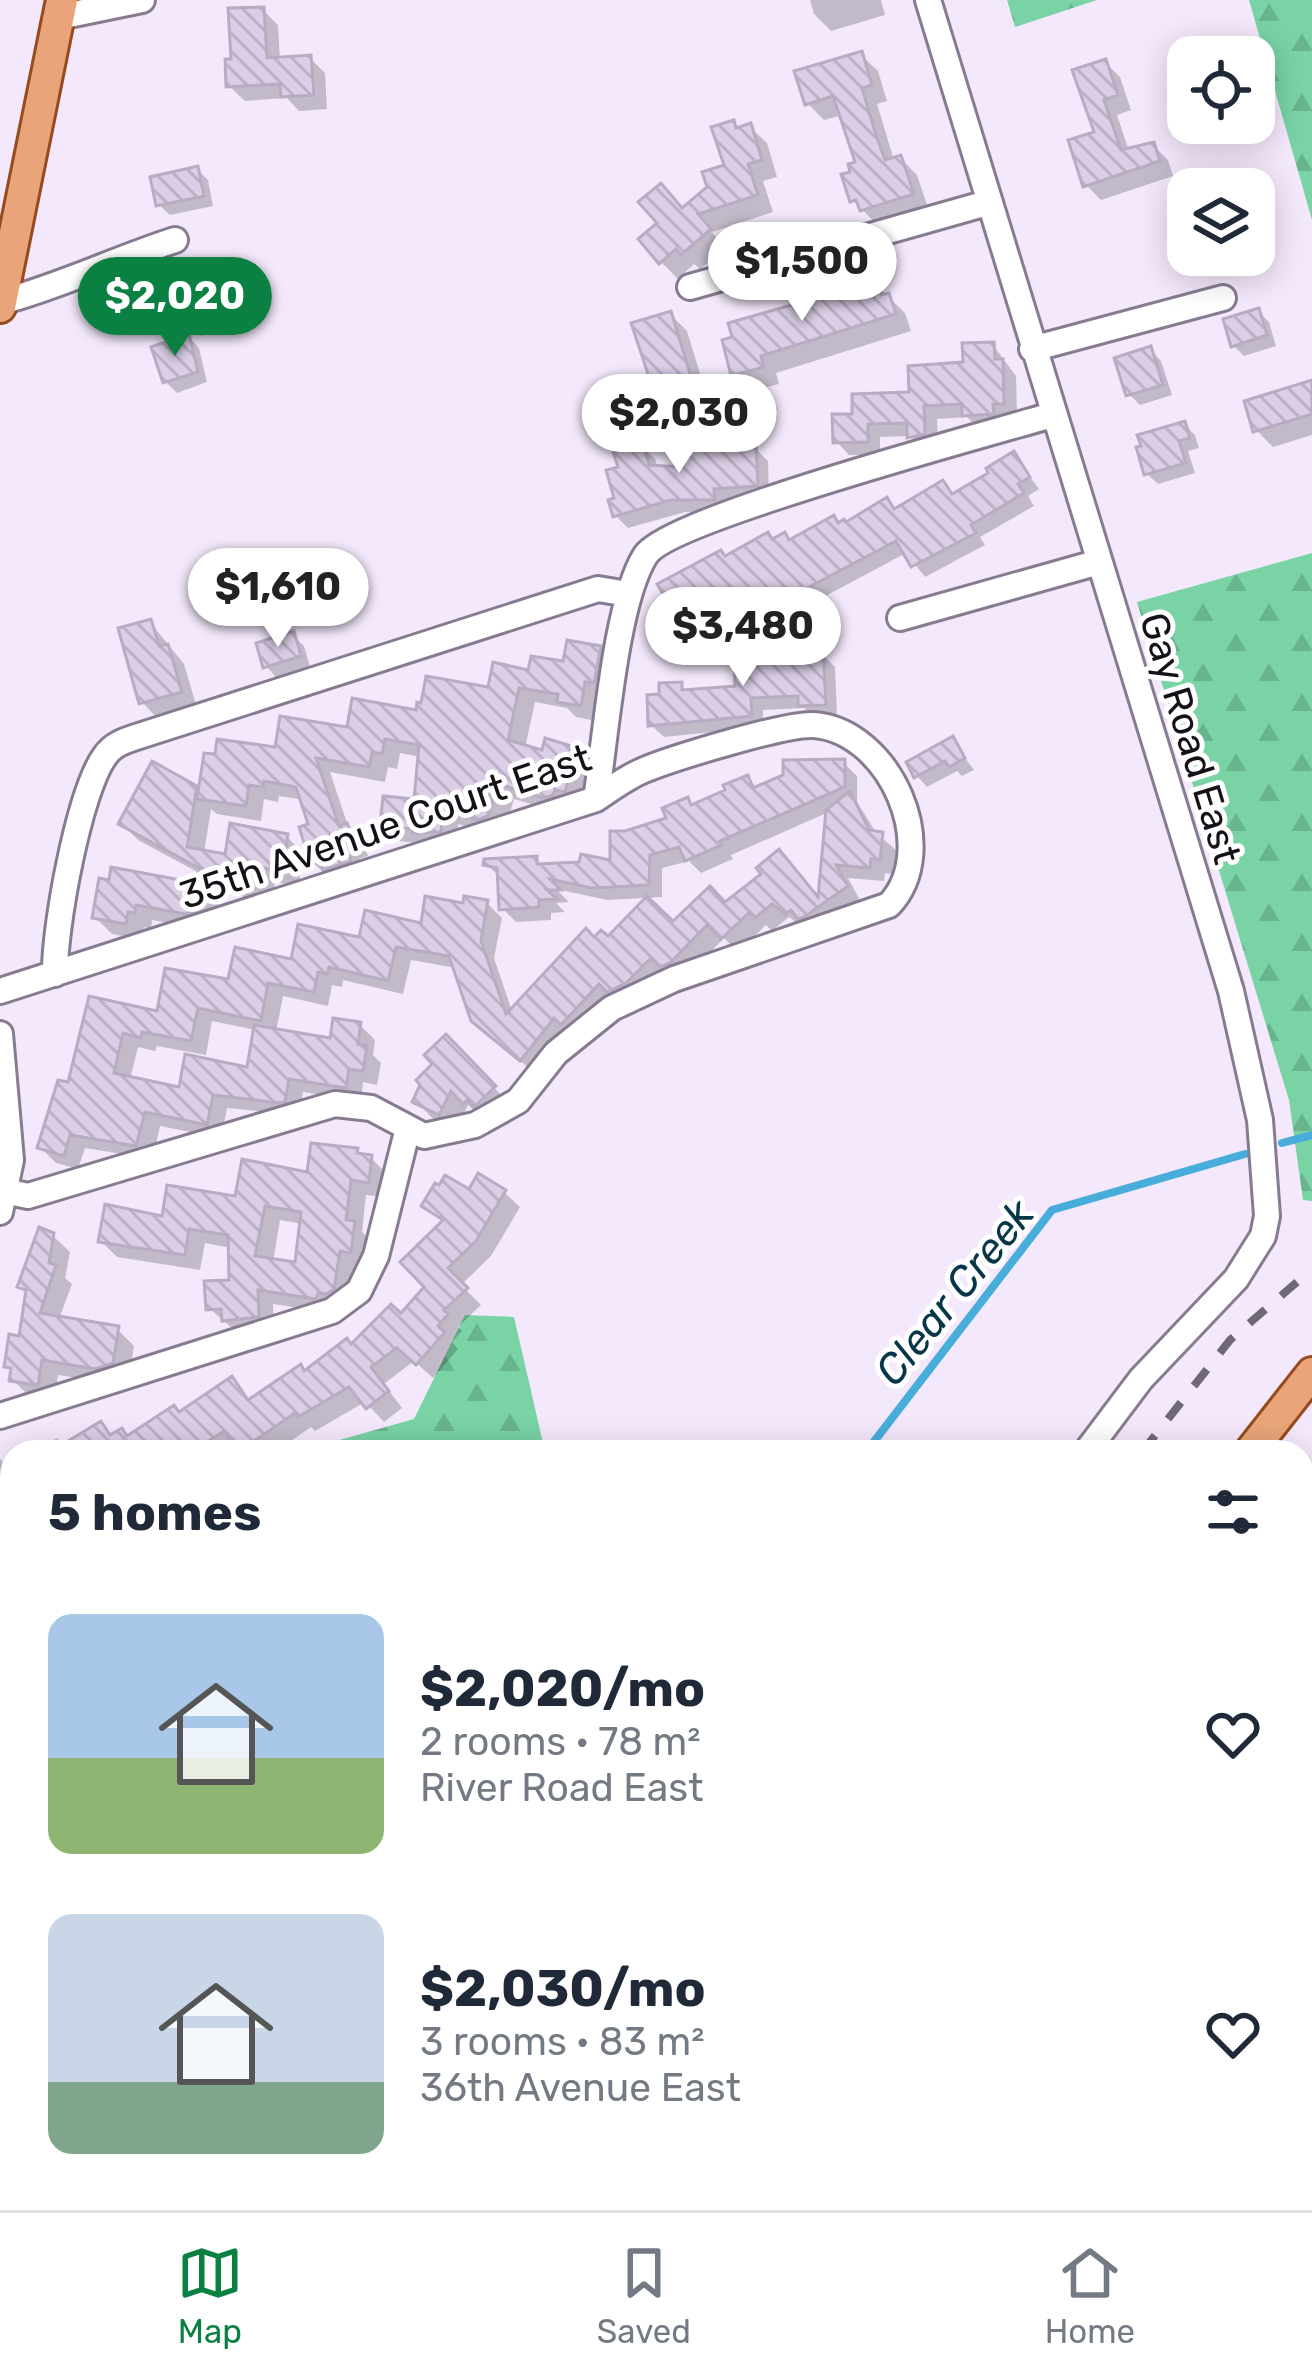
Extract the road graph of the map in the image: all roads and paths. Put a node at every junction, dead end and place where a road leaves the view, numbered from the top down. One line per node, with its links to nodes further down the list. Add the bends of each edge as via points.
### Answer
1 (142, 0): 3 (street)
2 (928, 0): 4 (street, Gay Road East)
3 (60, 9): 8 (main road)
4 (987, 203): 6 (street); 9 (street, Gay Road East)
5 (175, 240): 8 (street)
6 (690, 287)
7 (1223, 298): 9 (street)
8 (0, 304)
9 (1032, 350): 10 (street, Gay Road East)
10 (1052, 415): 11 (street, Gay Road East); 12 (street, via 671,534 653,544)
11 (1099, 562): 13 (street); 22 (street, Gay Road East, via 1231,991 1260,1120 1267,1216 1236,1279)
12 (628, 594): 14 (street); 15 (street, via 598,589 108,750 71,861)
13 (900, 618)
14 (596, 799): 15 (street, 35th Avenue Court East); 18 (street, 35th Avenue Court East, via 641,771 794,726 828,727 859,743 887,774 902,800 911,866 889,904 612,1008 495,1117 439,1135)
15 (56, 974): 16 (street, 35th Avenue Court East)
16 (0, 991)
17 (0, 1034): 19 (street, via 11,1160)
18 (408, 1128): 19 (street, via 354,1104 317,1106); 21 (street, via 367,1276 332,1312)
19 (2, 1202)
20 (1312, 1373): 23 (main road)
21 (0, 1416)
22 (1095, 1440)
23 (1259, 1440)

